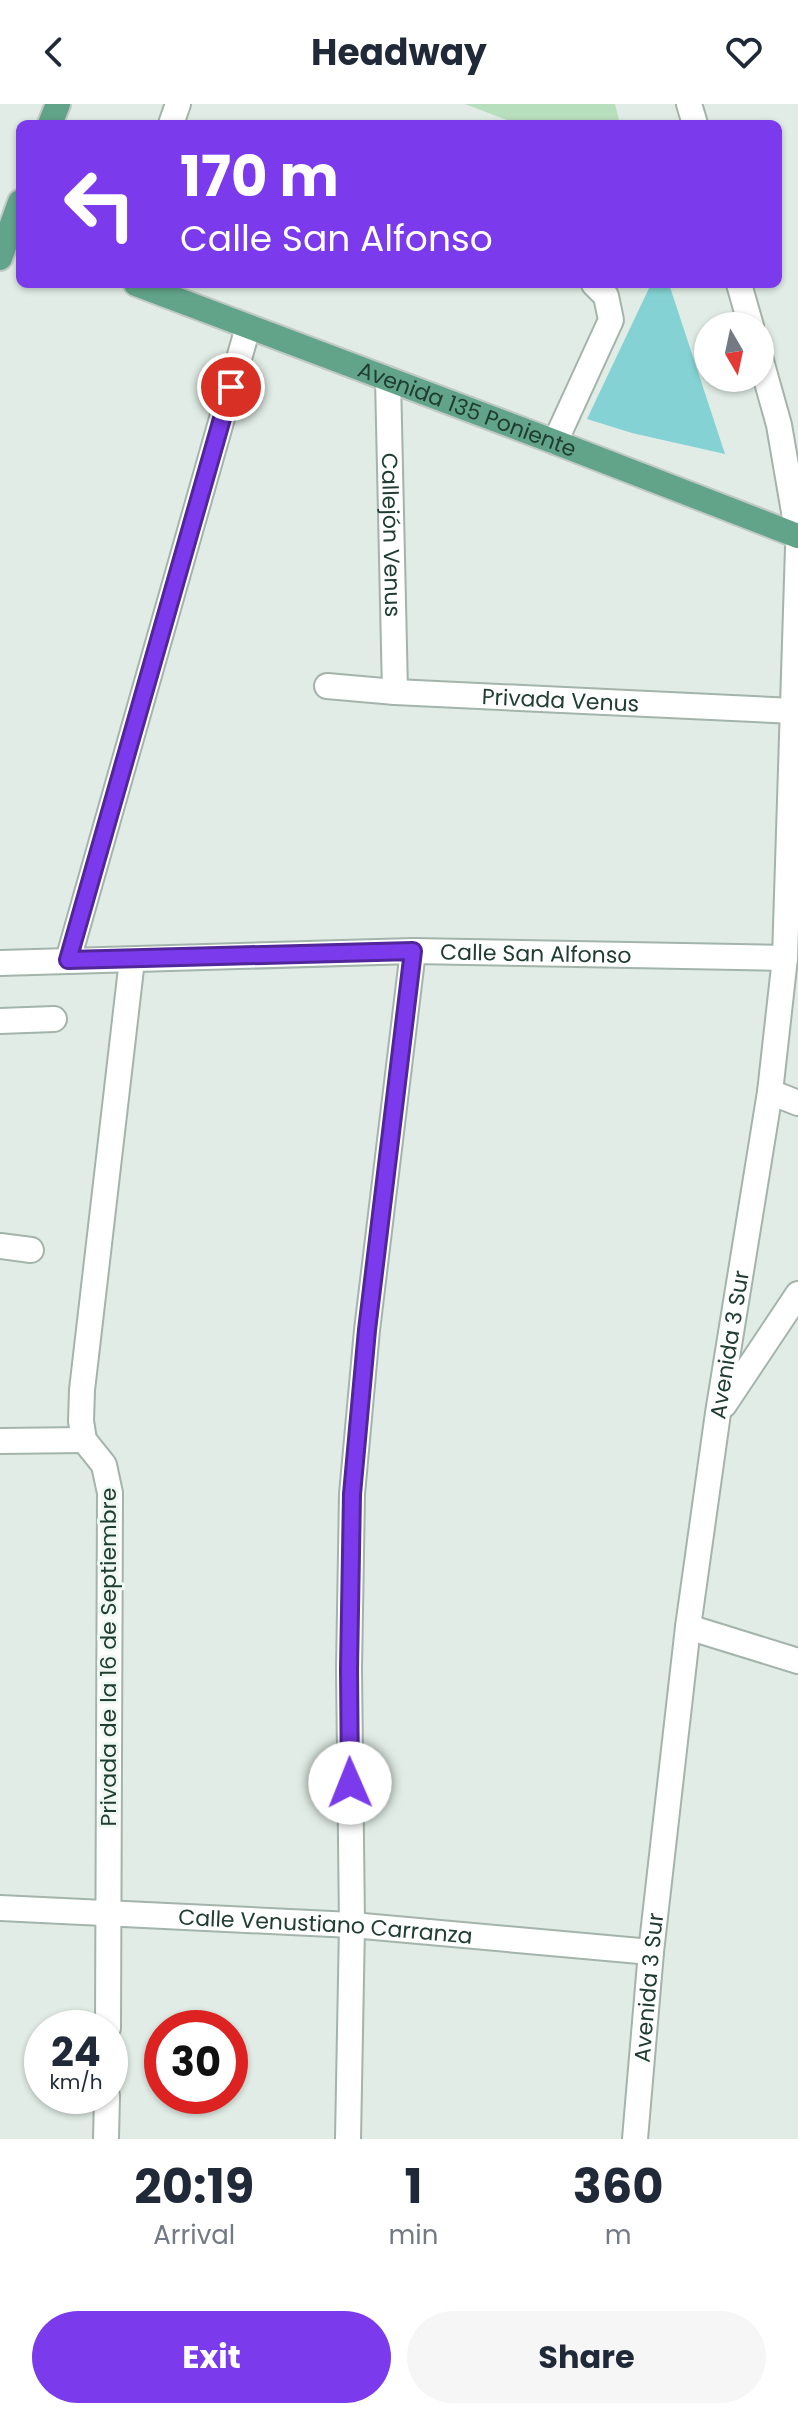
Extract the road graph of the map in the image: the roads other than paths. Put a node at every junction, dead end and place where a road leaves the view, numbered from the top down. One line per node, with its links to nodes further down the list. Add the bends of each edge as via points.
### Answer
1 (16, 214): 2 (main road)
2 (7, 242)
3 (146, 288): 7 (main road, Avenida 135 Poniente)
4 (598, 288): 10 (street, via 606,296 611,320)
5 (740, 288): 6 (street)
6 (747, 312)
7 (248, 327): 8 (main road, Avenida 135 Poniente); 18 (street)
8 (388, 379): 10 (main road, Avenida 135 Poniente); 14 (street, Callejón Venus)
9 (770, 392): 11 (street)
10 (555, 442): 11 (main road, Avenida 135 Poniente)
11 (798, 536)
12 (798, 548): 15 (street, Avenida 3 Sur)
13 (327, 686): 14 (street, Privada Venus)
14 (395, 692): 15 (street, Privada Venus)
15 (794, 711): 17 (street, Avenida 3 Sur)
16 (413, 951): 17 (street, Calle San Alfonso); 19 (street, Calle San Alfonso); 35 (street, via 352,1494)
17 (785, 958): 23 (street, Avenida 3 Sur)
18 (68, 960): 19 (street, Calle San Alfonso); 20 (street, Calle San Alfonso)
19 (132, 960): 29 (street, via 82,1390)
20 (0, 963)
21 (54, 1019): 22 (street)
22 (0, 1021)
23 (770, 1092): 24 (street); 28 (street, Avenida 3 Sur)
24 (798, 1103)
25 (0, 1246): 26 (street)
26 (31, 1250)
27 (798, 1294): 28 (street)
28 (718, 1413): 31 (street, Avenida 3 Sur)
29 (84, 1440): 30 (street); 34 (street, Privada de la 16 de Septiembre, via 104,1465 110,1493)
30 (0, 1441)
31 (688, 1627): 32 (street); 36 (street, Avenida 3 Sur)
32 (798, 1661)
33 (0, 1908): 34 (street, Calle Venustiano Carranza)
34 (109, 1913): 35 (street, Calle Venustiano Carranza); 37 (street, Privada de la 16 de Septiembre)
35 (352, 1925): 36 (street, Calle Venustiano Carranza); 40 (street)
36 (651, 1952): 41 (street, Avenida 3 Sur)
37 (108, 2010)
38 (107, 2114): 39 (street)
39 (106, 2139)
40 (348, 2139)
41 (635, 2139)

